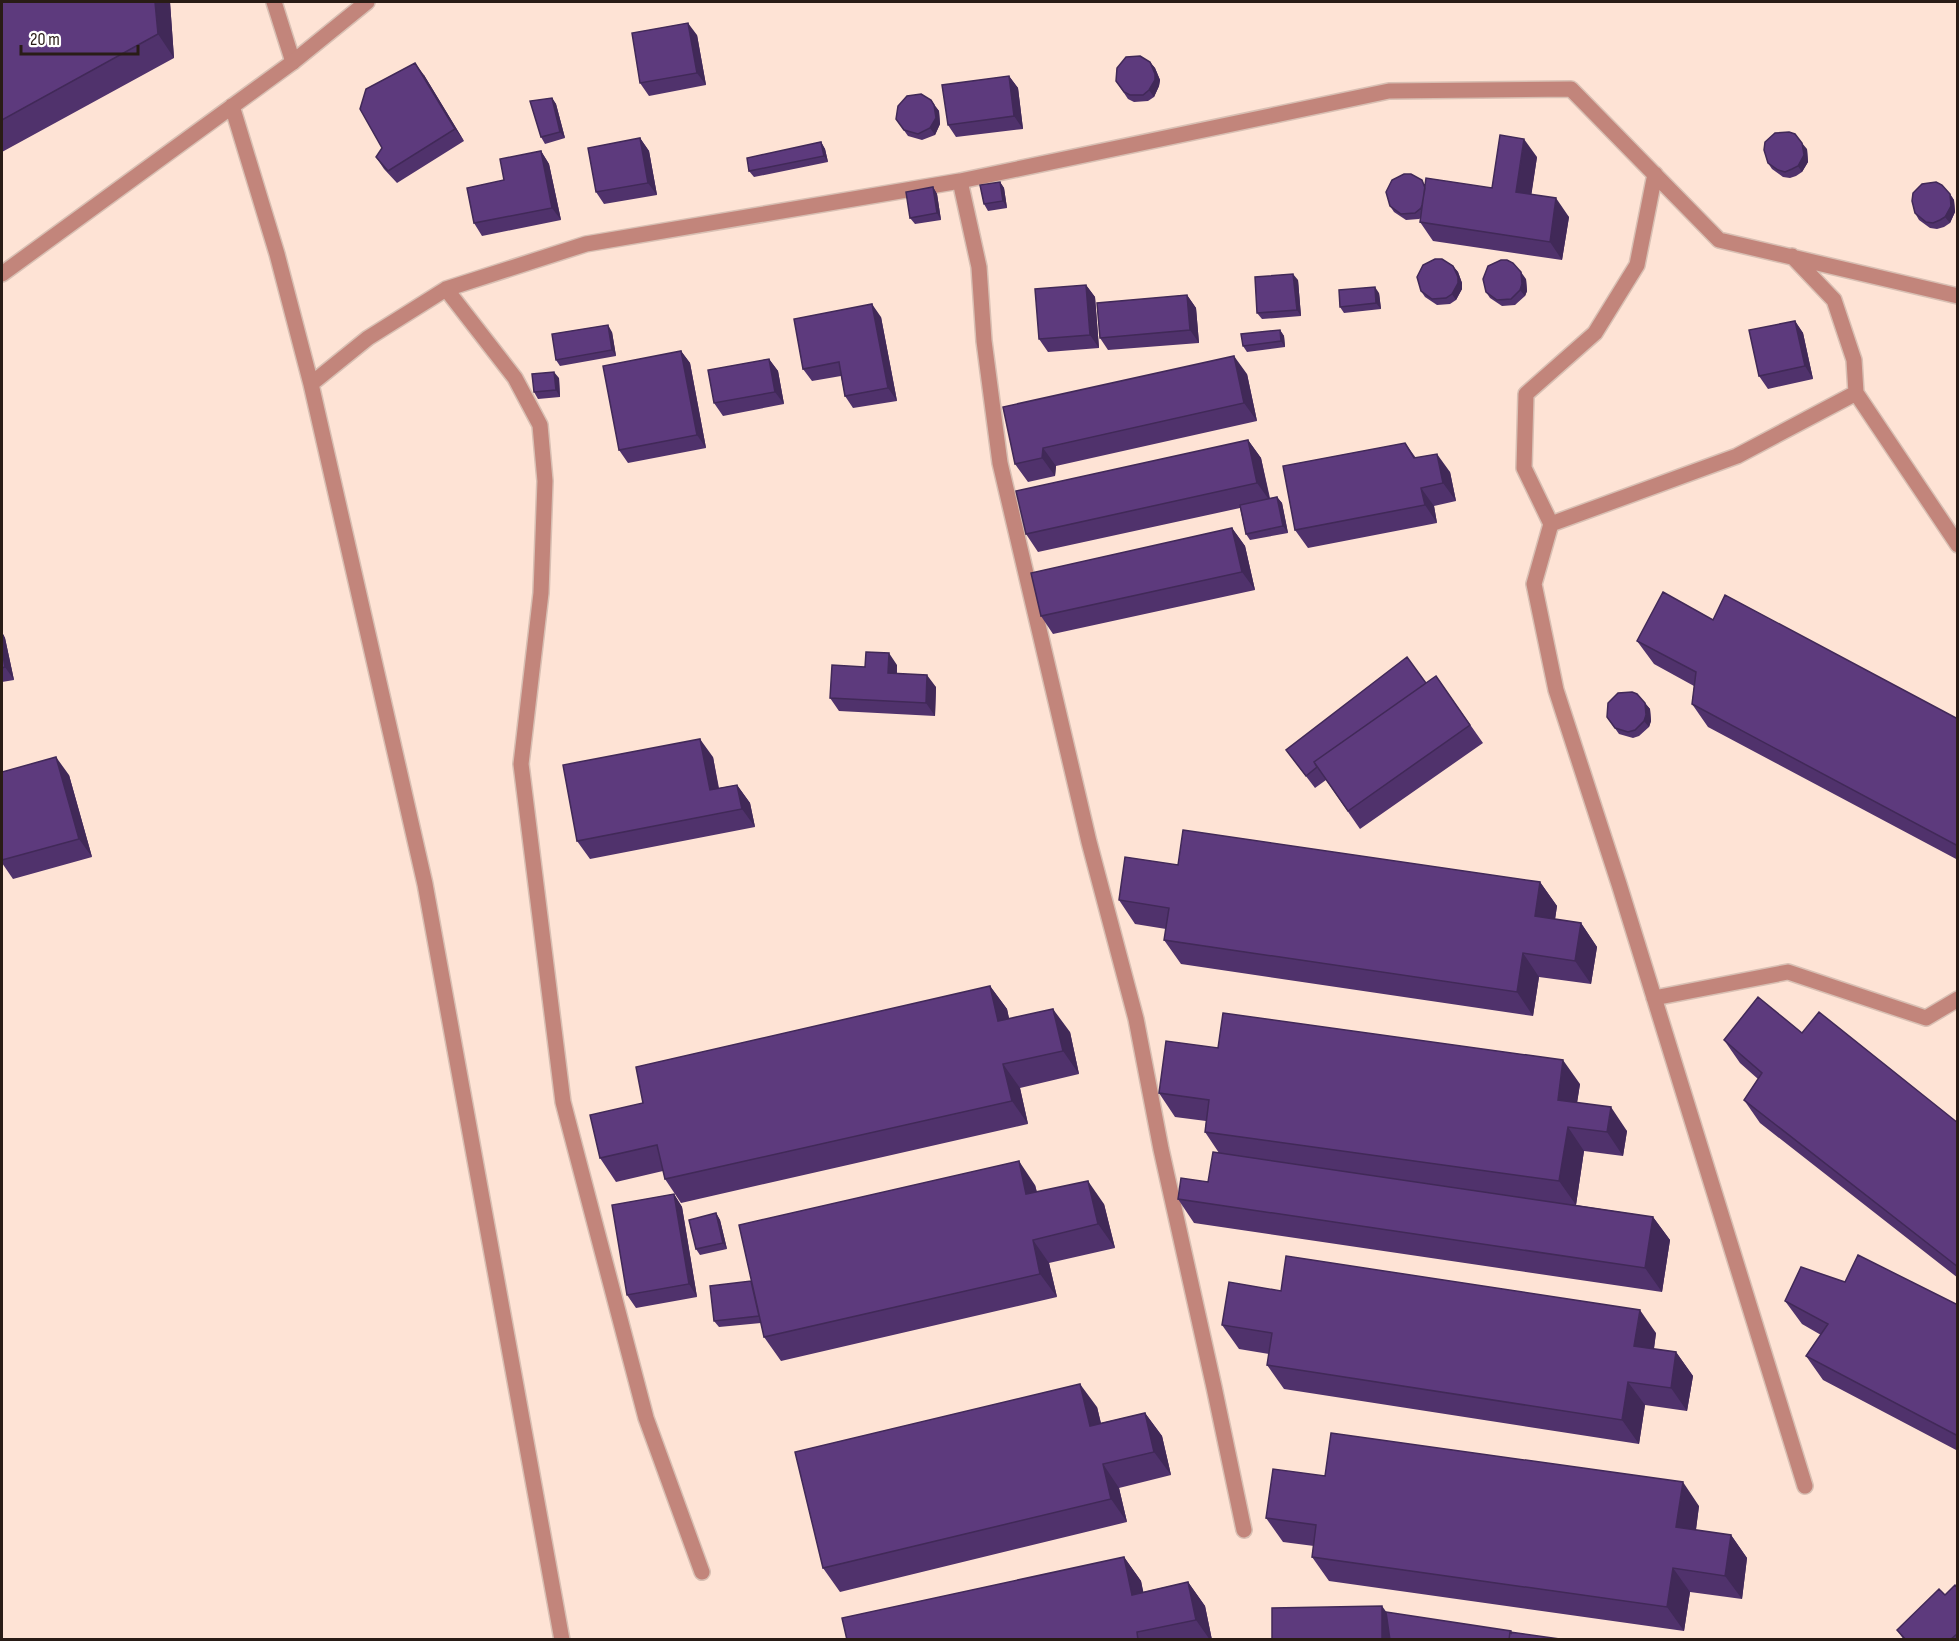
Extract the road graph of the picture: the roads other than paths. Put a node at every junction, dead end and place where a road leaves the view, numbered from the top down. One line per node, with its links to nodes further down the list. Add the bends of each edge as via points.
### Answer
1 (274, 2): 3 (street)
2 (367, 2): 3 (street)
3 (293, 62): 4 (street)
4 (232, 106): 8 (street); 11 (street)
5 (1655, 174): 6 (street, via 1571,89 1389,91); 7 (street, via 1719,240); 13 (street, via 1636,265 1595,333 1526,394 1524,468)
6 (960, 181): 9 (street, via 586,244); 18 (street, via 980,267 984,341 1000,462 1089,842 1136,1019)
7 (1792, 256): 10 (street); 12 (street, via 1834,300 1854,360)
8 (2, 274)
9 (447, 289): 11 (street, via 368,338); 19 (street, via 515,378 540,425 545,481 541,593 521,764 563,1102 646,1418)
10 (1958, 296)
11 (311, 384): 20 (street, via 425,884)
12 (1856, 393): 13 (street, via 1737,456); 14 (street)
13 (1551, 524): 15 (street, via 1534,584 1556,690)
14 (1958, 545)
15 (1654, 998): 16 (street, via 1788,972 1926,1018); 17 (street)
16 (1958, 999)
17 (1804, 1486)
18 (1244, 1530)
19 (702, 1572)
20 (562, 1640)

